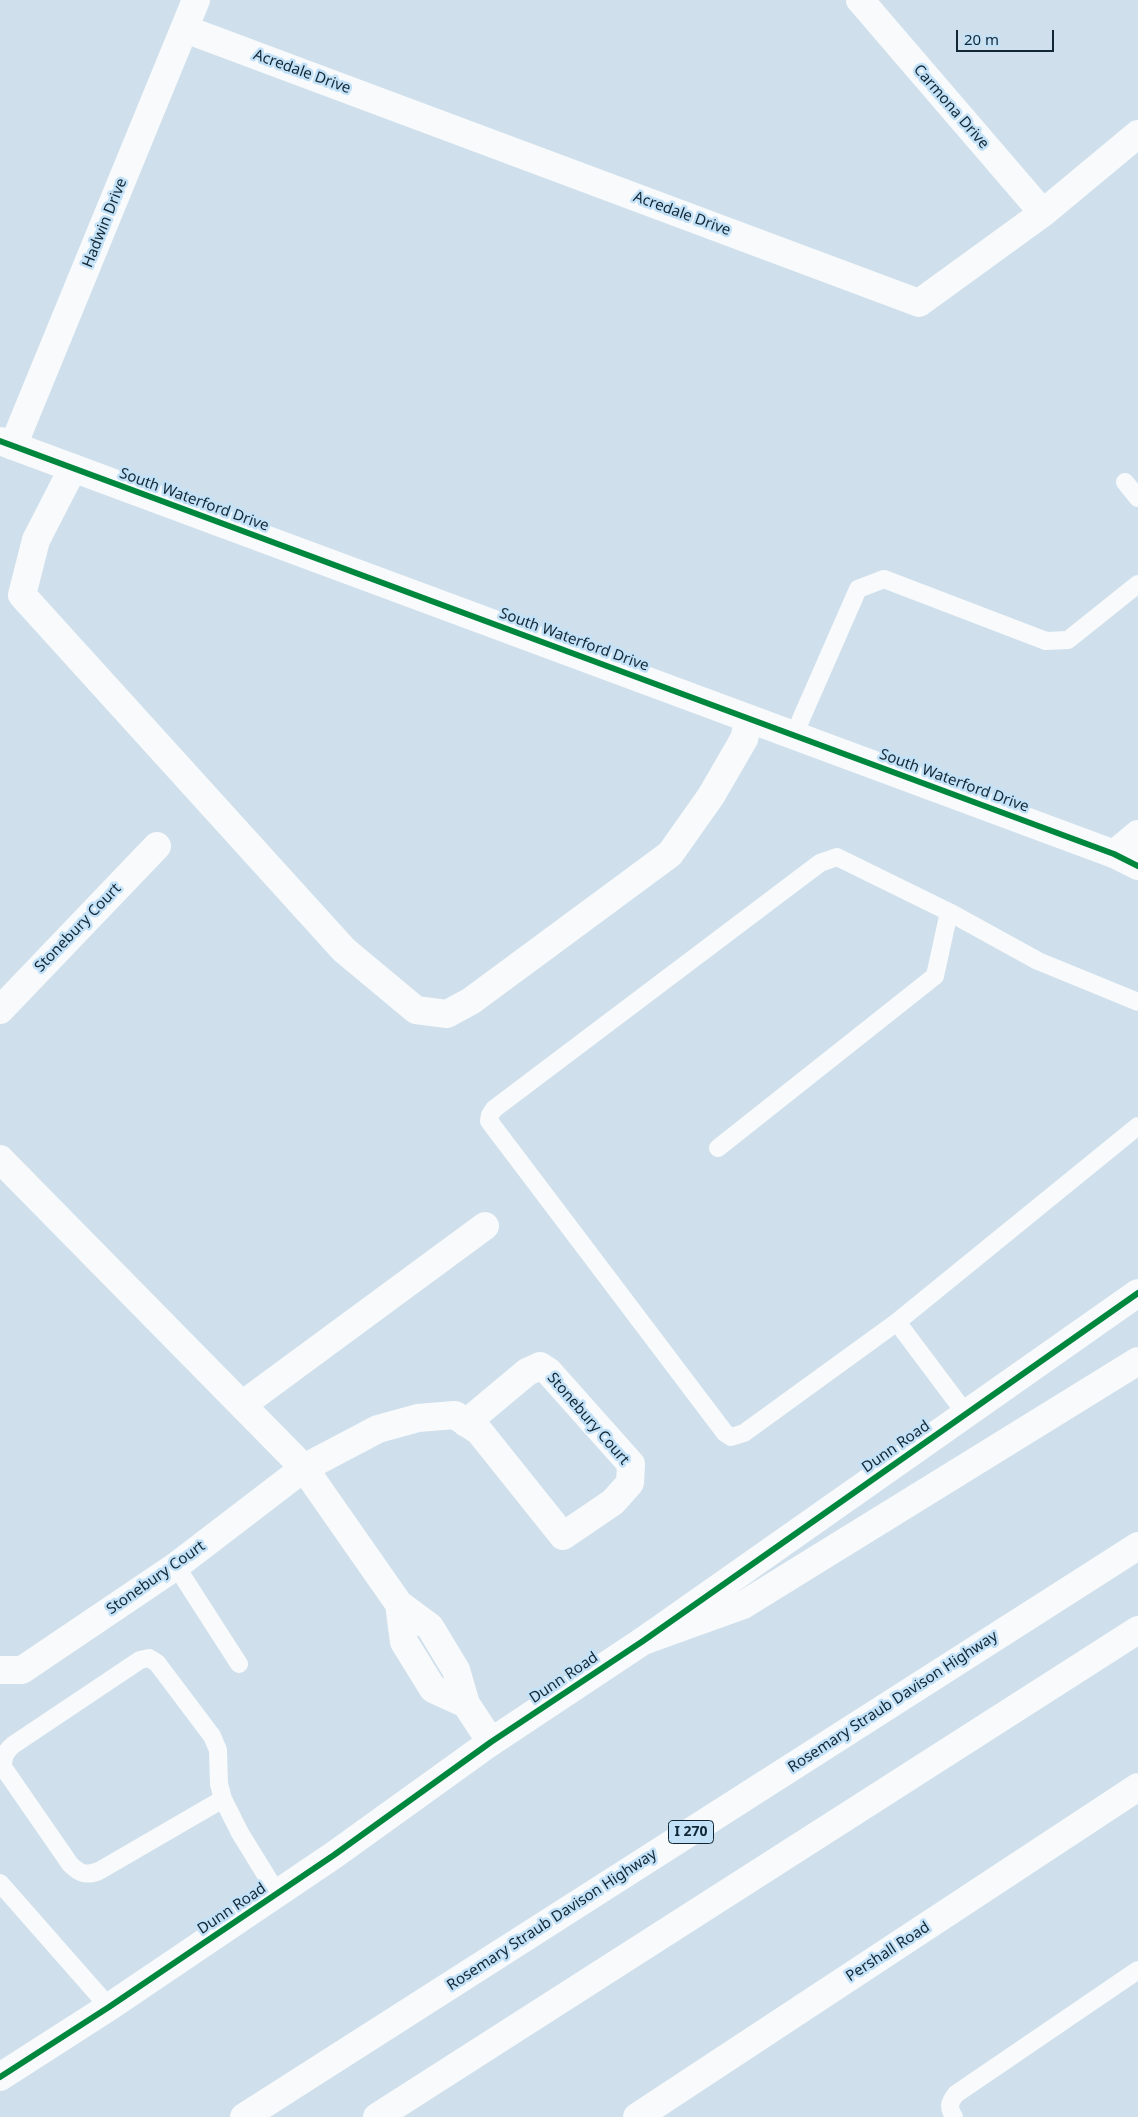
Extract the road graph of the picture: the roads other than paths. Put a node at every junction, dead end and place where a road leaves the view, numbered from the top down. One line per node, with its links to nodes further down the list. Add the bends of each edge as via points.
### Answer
1 (196, 0): 3 (main road, Hadwin Drive)
2 (860, 0): 5 (main road, Carmona Drive)
3 (185, 28): 5 (main road, Acredale Drive, via 919,302); 6 (main road, Hadwin Drive)
4 (1138, 134): 5 (main road, Acredale Drive)
5 (1043, 213)
6 (7, 444): 7 (main road, South Waterford Drive)
7 (73, 468): 11 (main road); 12 (main road, South Waterford Drive)
8 (1125, 482): 9 (lane)
9 (1138, 498)
10 (1138, 584): 13 (lane, via 1068,640 1046,641 884,579 858,589)
11 (11, 595): 12 (main road, via 344,950 416,1010 447,1014 471,1001 670,854 711,796 744,739)
12 (749, 719): 13 (main road, South Waterford Drive)
13 (794, 735): 16 (main road, South Waterford Drive)
14 (1138, 834): 16 (main road)
15 (157, 846): 20 (main road, Stonebury Court)
16 (1114, 854): 17 (main road, South Waterford Drive)
17 (1138, 866)
18 (950, 912): 19 (lane, via 1038,961); 22 (lane, via 935,976); 26 (lane, via 838,858 824,861 494,1109 489,1121 730,1437 744,1433)
19 (1138, 1002)
20 (0, 1010)
21 (1138, 1126): 26 (lane)
22 (718, 1148)
23 (0, 1159): 28 (main road)
24 (485, 1226): 28 (main road)
25 (1138, 1293): 29 (main road, Dunn Road)
26 (897, 1322): 29 (lane)
27 (1138, 1360): 35 (main road, via 743,1605)
28 (242, 1405): 31 (main road)
29 (966, 1414): 35 (main road, Dunn Road)
30 (466, 1423): 30 (main road, Stonebury Court, via 527,1372 540,1366 549,1372 631,1464 630,1483 613,1502 563,1536 479,1431); 31 (main road, Stonebury Court, via 455,1415 418,1418 378,1428)
31 (304, 1468): 33 (main road, Stonebury Court); 38 (main road, via 399,1604 430,1626 456,1670 466,1704)
32 (1138, 1546): 46 (main road, Rosemary Straub Davison Highway / I 270)
33 (176, 1566): 36 (lane); 37 (main road, Stonebury Court, via 22,1670)
34 (1138, 1630): 47 (main road)
35 (643, 1641): 38 (main road, Dunn Road)
36 (239, 1664)
37 (0, 1670)
38 (491, 1742): 42 (main road, Dunn Road)
39 (1138, 1787): 48 (main road, Pershall Road)
40 (221, 1791): 40 (lane, via 99,1872 88,1875 79,1873 70,1864 3,1767 3,1759 13,1745 140,1660 149,1658 212,1736 218,1750); 42 (lane, via 240,1833)
41 (0, 1883): 44 (lane)
42 (277, 1893): 44 (main road, Dunn Road)
43 (1138, 1970): 49 (lane, via 956,2094 950,2102)
44 (110, 2007): 45 (main road, Dunn Road)
45 (0, 2078)
46 (244, 2117)
47 (377, 2117)
48 (637, 2117)
49 (954, 2117)

